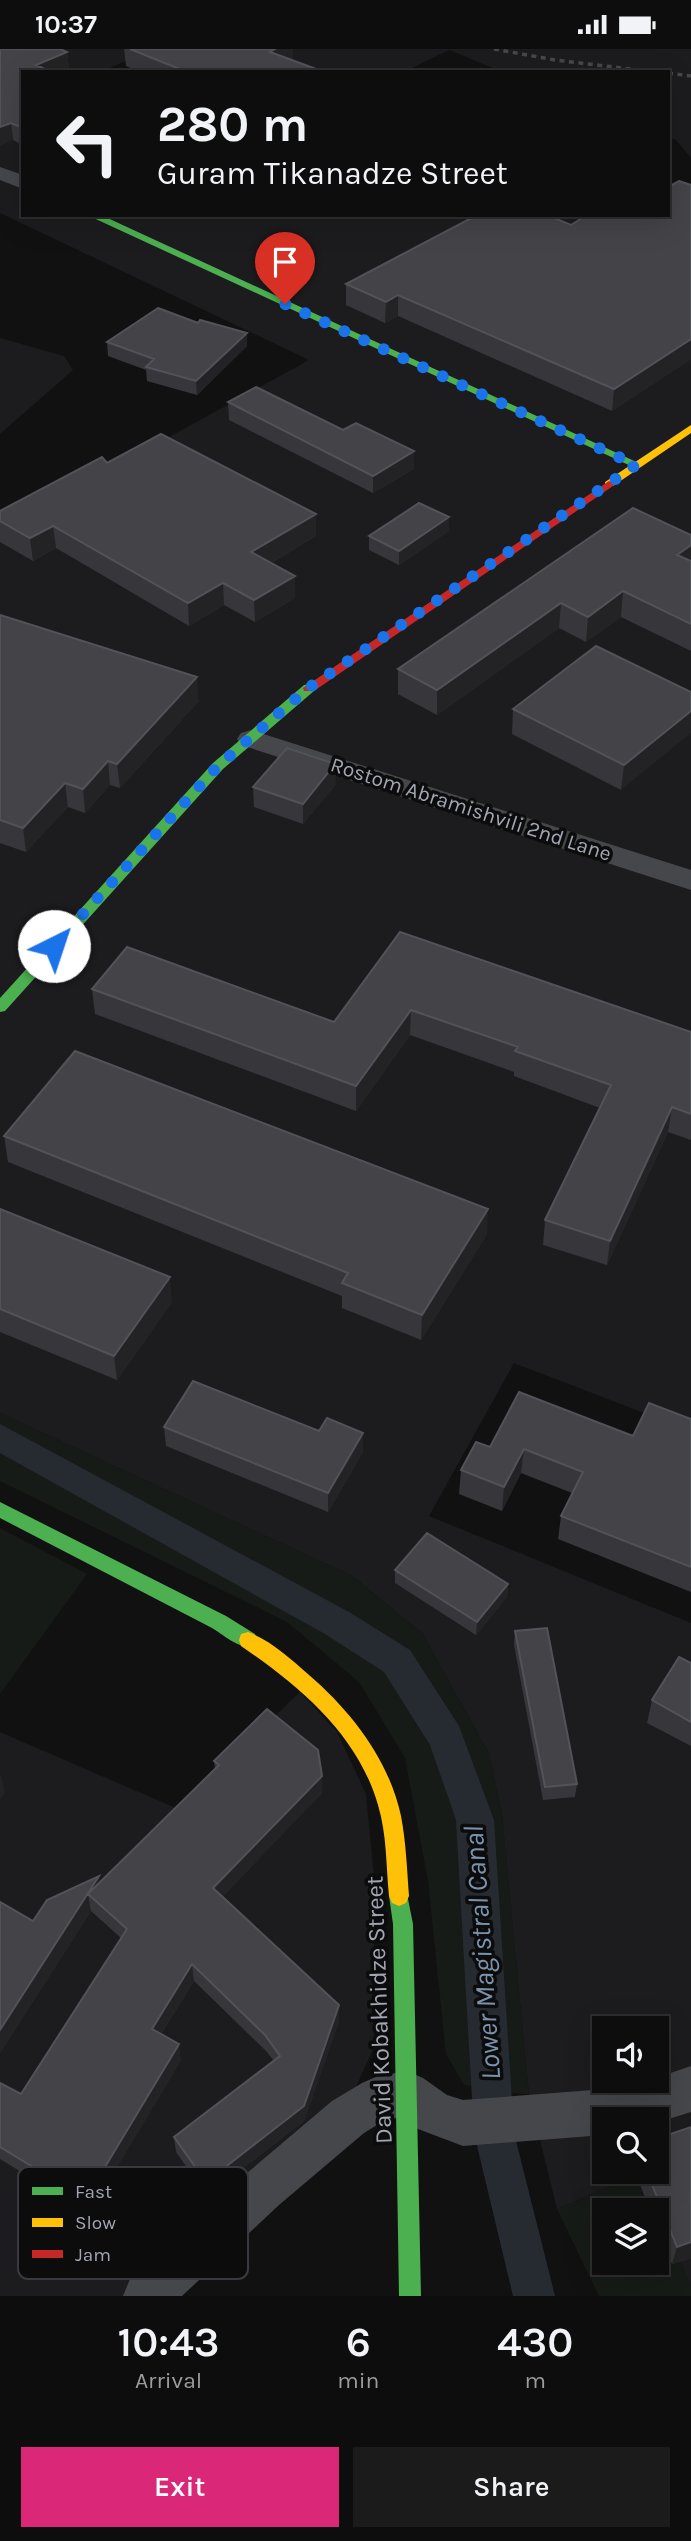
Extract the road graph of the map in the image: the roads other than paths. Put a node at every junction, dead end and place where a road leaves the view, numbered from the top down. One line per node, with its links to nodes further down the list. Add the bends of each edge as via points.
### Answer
1 (0, 173): 2 (street)
2 (21, 182)
3 (96, 217): 5 (street)
4 (691, 428): 5 (street)
5 (636, 465): 6 (street, via 307,689)
6 (251, 739): 7 (street, Rostom Abramishvili 2nd Lane); 8 (street, via 218,766)
7 (691, 880)
8 (0, 1007)
9 (0, 1509): 11 (street, David Kobakhidze Street, via 219,1622 268,1653 321,1696 362,1745 390,1818 403,1924)
10 (691, 2089): 11 (street, via 606,2112 463,2123 434,2113)
11 (407, 2094): 12 (street, via 379,2099 348,2117); 15 (street, David Kobakhidze Street)
12 (248, 2203)
13 (165, 2279): 14 (street)
14 (147, 2296)
15 (410, 2296)

